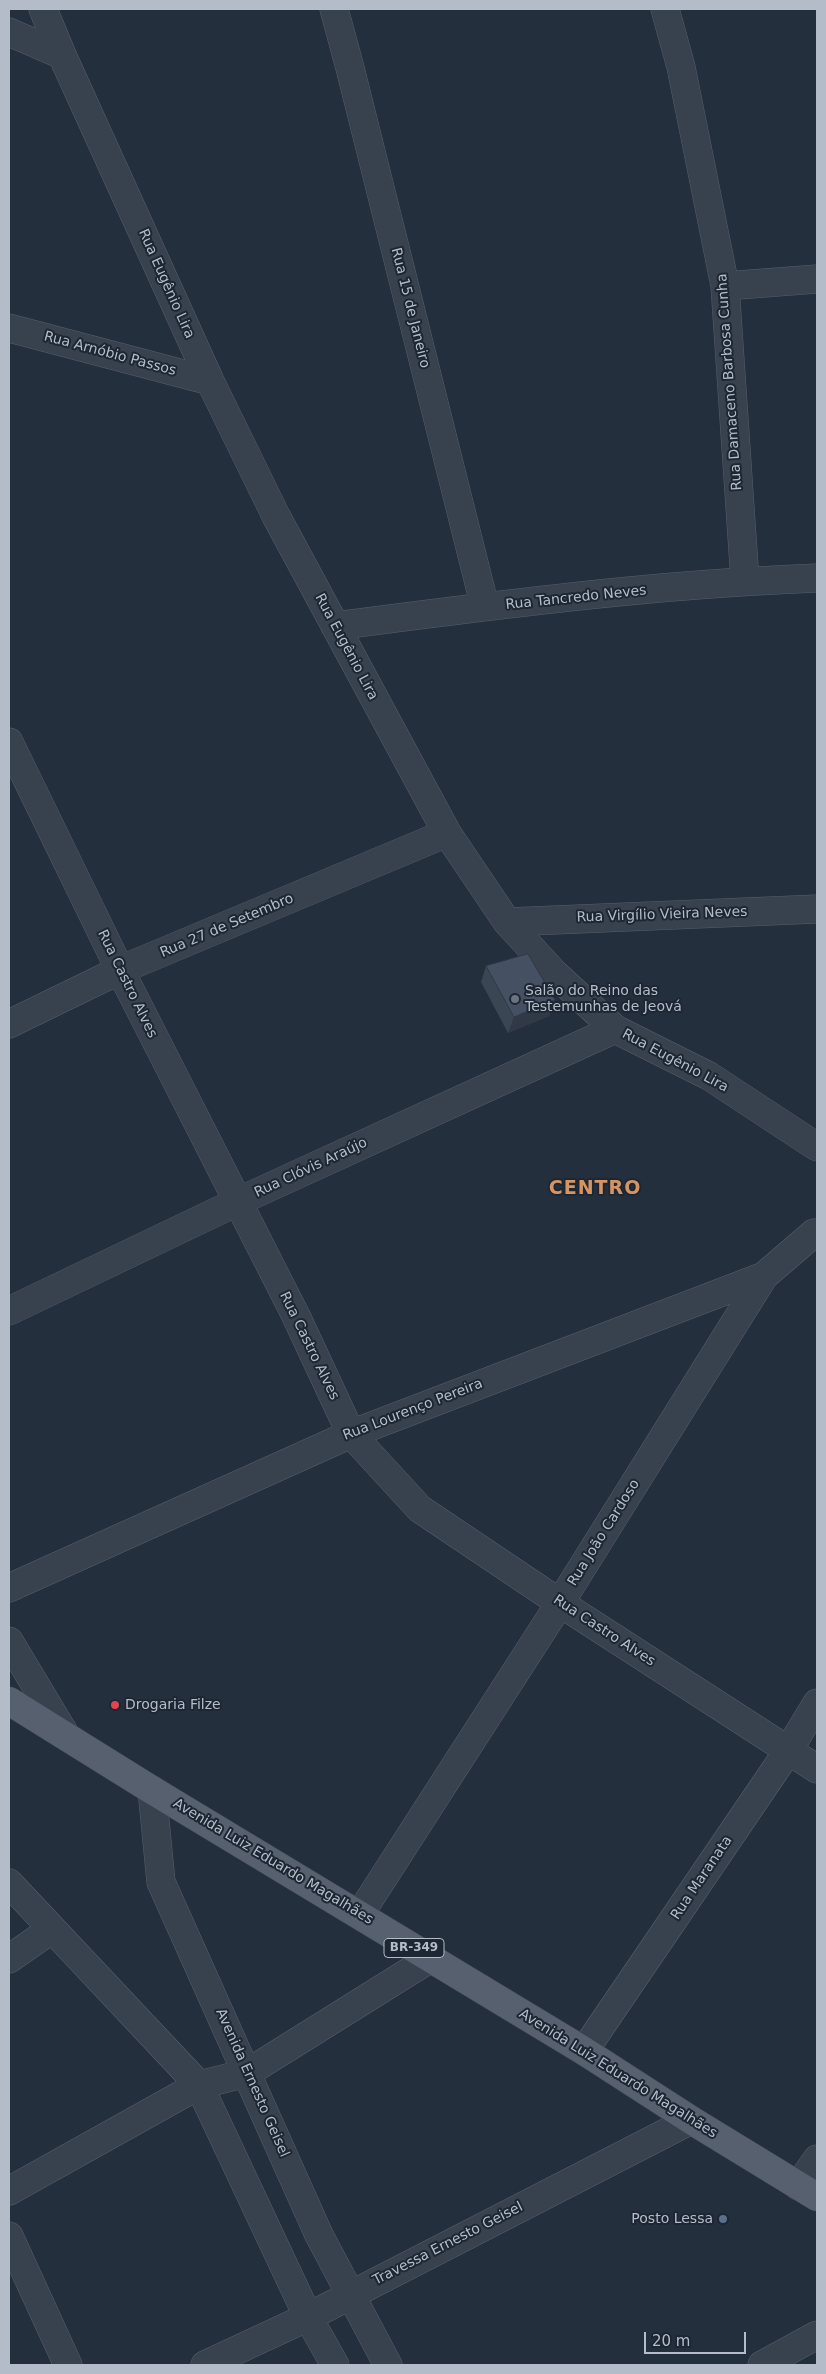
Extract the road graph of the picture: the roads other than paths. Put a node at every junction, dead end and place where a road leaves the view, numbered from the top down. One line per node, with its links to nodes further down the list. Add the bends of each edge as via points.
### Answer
1 (43, 9): 5 (street, Rua Eugênio Lira)
2 (334, 9): 12 (street, Rua 15 de Janeiro)
3 (665, 9): 7 (street, Rua Damaceno Barbosa Cunha, via 681,67)
4 (9, 32): 5 (street)
5 (62, 55): 9 (street, Rua Eugênio Lira)
6 (817, 279): 7 (street)
7 (725, 286): 11 (street, Rua Damaceno Barbosa Cunha)
8 (9, 328): 9 (street, Rua Arnóbio Passos)
9 (210, 381): 13 (street, Rua Eugênio Lira, via 276,516)
10 (817, 578): 11 (street, Rua Tancredo Neves)
11 (745, 581): 12 (street, Rua Tancredo Neves)
12 (485, 607): 13 (street, Rua Tancredo Neves)
13 (335, 626): 15 (street, Rua Eugênio Lira)
14 (9, 742): 18 (street, Rua Castro Alves)
15 (447, 833): 17 (street, Rua Eugênio Lira); 18 (street, Rua 27 de Setembro)
16 (817, 909): 17 (street, Rua Virgílio Vieira Neves)
17 (507, 922): 20 (street, Rua Eugênio Lira, via 555,974)
18 (120, 970): 19 (street, Rua 27 de Setembro); 22 (street, Rua Castro Alves)
19 (9, 1024)
20 (615, 1029): 21 (street, Rua Eugênio Lira, via 710,1076); 22 (street, Rua Clóvis Araújo)
21 (817, 1147)
22 (237, 1202): 25 (street, Rua Clóvis Araújo); 26 (street, Rua Castro Alves, via 296,1316)
23 (814, 1234): 24 (street, Rua Lourenço Pereira)
24 (764, 1276): 26 (street, Rua Lourenço Pereira); 28 (street, Rua João Cardoso)
25 (9, 1311)
26 (351, 1434): 27 (street, Rua Lourenço Pereira); 28 (street, Rua Castro Alves, via 420,1509)
27 (9, 1588)
28 (560, 1603): 33 (street, Rua Castro Alves); 37 (street, Rua João Cardoso)
29 (9, 1641): 32 (street)
30 (9, 1701): 32 (main road, Avenida Luiz Eduardo Magalhães / BR-349)
31 (817, 1703): 33 (street, Rua Maranata)
32 (66, 1736): 35 (main road, Avenida Luiz Eduardo Magalhães / BR-349)
33 (788, 1751): 34 (street, Rua Castro Alves); 41 (street, Rua Maranata)
34 (817, 1769)
35 (152, 1790): 37 (main road, Avenida Luiz Eduardo Magalhães / BR-349); 42 (street, Avenida Ernesto Geisel, via 161,1882)
36 (9, 1883): 38 (street)
37 (360, 1914): 39 (main road, Avenida Luiz Eduardo Magalhães / BR-349)
38 (52, 1928): 40 (street); 43 (street)
39 (431, 1958): 41 (main road, Avenida Luiz Eduardo Magalhães / BR-349); 42 (street)
40 (9, 1959)
41 (584, 2051): 44 (main road, Avenida Luiz Eduardo Magalhães / BR-349)
42 (247, 2073): 43 (street); 49 (street, Avenida Ernesto Geisel, via 319,2235)
43 (199, 2086): 46 (street); 50 (street)
44 (691, 2120): 47 (main road, Avenida Luiz Eduardo Magalhães / BR-349); 49 (street, Travessa Ernesto Geisel)
45 (817, 2159): 47 (street)
46 (9, 2191)
47 (808, 2191)
48 (9, 2236): 52 (street)
49 (350, 2294): 50 (street, Travessa Ernesto Geisel); 55 (street, Avenida Ernesto Geisel)
50 (308, 2317): 53 (street, Travessa Ernesto Geisel); 54 (street)
51 (817, 2335): 56 (street)
52 (68, 2365)
53 (205, 2365)
54 (335, 2365)
55 (388, 2365)
56 (762, 2365)

